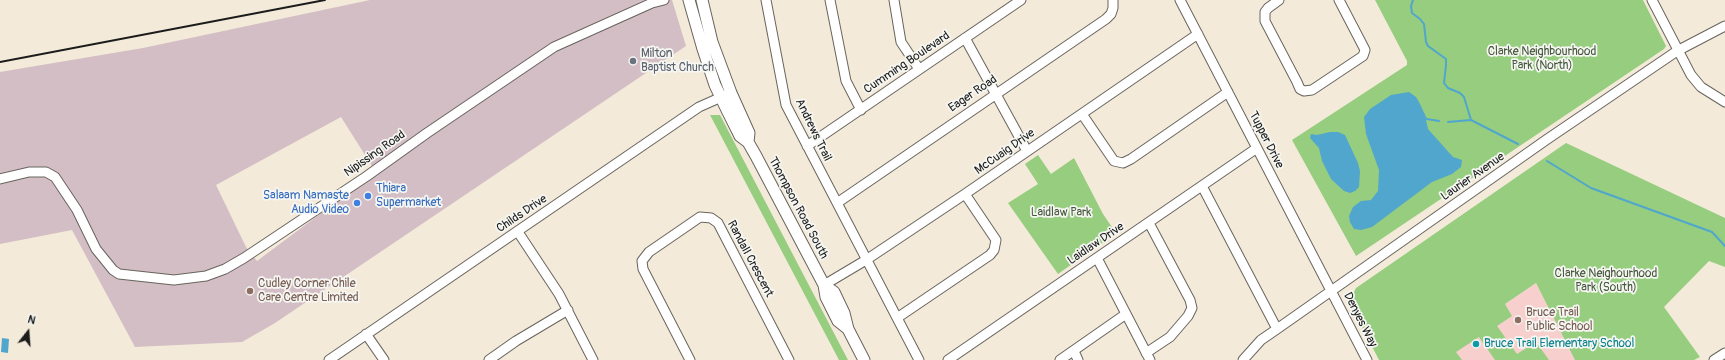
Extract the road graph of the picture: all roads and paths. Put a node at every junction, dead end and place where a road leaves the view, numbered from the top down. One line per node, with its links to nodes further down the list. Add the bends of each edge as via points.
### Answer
1 (664, 0): 27 (street, Nipissing Road, via 554,47 244,258 206,276 174,280 119,274 96,249 77,210 55,177 46,172 29,172)
2 (689, 0): 20 (main road, Thompson Road South, via 703,49)
3 (702, 0): 20 (main road, Thompson Road South)
4 (766, 0): 24 (street, Andrews Trail, via 786,105)
5 (830, 0): 22 (street, via 846,80)
6 (894, 0): 17 (street, via 901,42)
7 (1021, 0): 15 (street, Cumming Boulevard)
8 (1113, 0): 19 (street, Eager Road, via 1111,14 1106,19)
9 (1180, 0): 14 (street, Tupper Drive)
10 (1279, 0): 11 (street, via 1265,12 1265,21 1296,82 1304,91 1312,90 1363,56 1365,50)
11 (1339, 0)
12 (1652, 0): 16 (street)
13 (1725, 26): 16 (street, Laurier Avenue)
14 (1198, 34): 18 (street, Tupper Drive); 23 (street, McCuaig Drive)
15 (965, 38): 17 (street, Cumming Boulevard); 19 (street)
16 (1677, 51): 21 (street, via 1696,82); 36 (street, Laurier Avenue)
17 (919, 68): 22 (street, Cumming Boulevard)
18 (1228, 92): 23 (street, via 1123,162 1114,161); 25 (street, Tupper Drive)
19 (995, 94): 26 (street); 30 (street, Eager Road)
20 (726, 95): 32 (street, Childs Drive, via 699,107); 35 (main road, Thompson Road South, via 740,136 748,142)
21 (1725, 102)
22 (861, 110): 24 (street, Cumming Boulevard)
23 (1082, 114): 26 (street, McCuaig Drive)
24 (807, 146): 30 (street, Andrews Trail)
25 (1257, 148): 28 (street, Laidlaw Drive); 36 (street, Tupper Drive)
26 (1027, 151): 29 (street, McCuaig Drive)
27 (0, 179)
28 (1202, 186): 31 (street, Laidlaw Drive); 40 (street)
29 (965, 194): 34 (street, McCuaig Drive); 39 (street, via 996,240 994,250)
30 (837, 203): 34 (street, Andrews Trail)
31 (1149, 222): 33 (street, Laidlaw Drive); 44 (street, via 1192,308 1170,337)
32 (518, 232): 37 (street); 41 (street, Childs Drive)
33 (1097, 258): 38 (street); 53 (street, Laidlaw Drive)
34 (866, 260): 35 (street, McCuaig Drive); 39 (street, Andrews Trail)
35 (824, 286): 51 (main road, Thompson Road South, via 834,292 848,329)
36 (1331, 291): 40 (street, Laurier Avenue); 57 (street, Denyes Way)
37 (568, 310): 47 (street); 48 (street)
38 (1126, 314): 42 (street); 44 (street)
39 (897, 318): 52 (street, Andrews Trail)
40 (1276, 329): 56 (street, Laurier Avenue, via 1261,340)
41 (366, 334): 45 (street, Childs Drive); 46 (street)
42 (1074, 351): 54 (street); 55 (street)
43 (1725, 353): 58 (street)
44 (1148, 356)
45 (329, 360)
46 (384, 360)
47 (489, 360)
48 (593, 360)
49 (690, 360): 50 (street, Randall Crescent, via 643,269 642,261 649,252 700,217 711,218 718,223)
50 (789, 360)
51 (864, 360)
52 (919, 360)
53 (948, 360)
54 (1060, 360)
55 (1078, 360)
56 (1243, 360)
57 (1366, 360)
58 (1714, 360)

